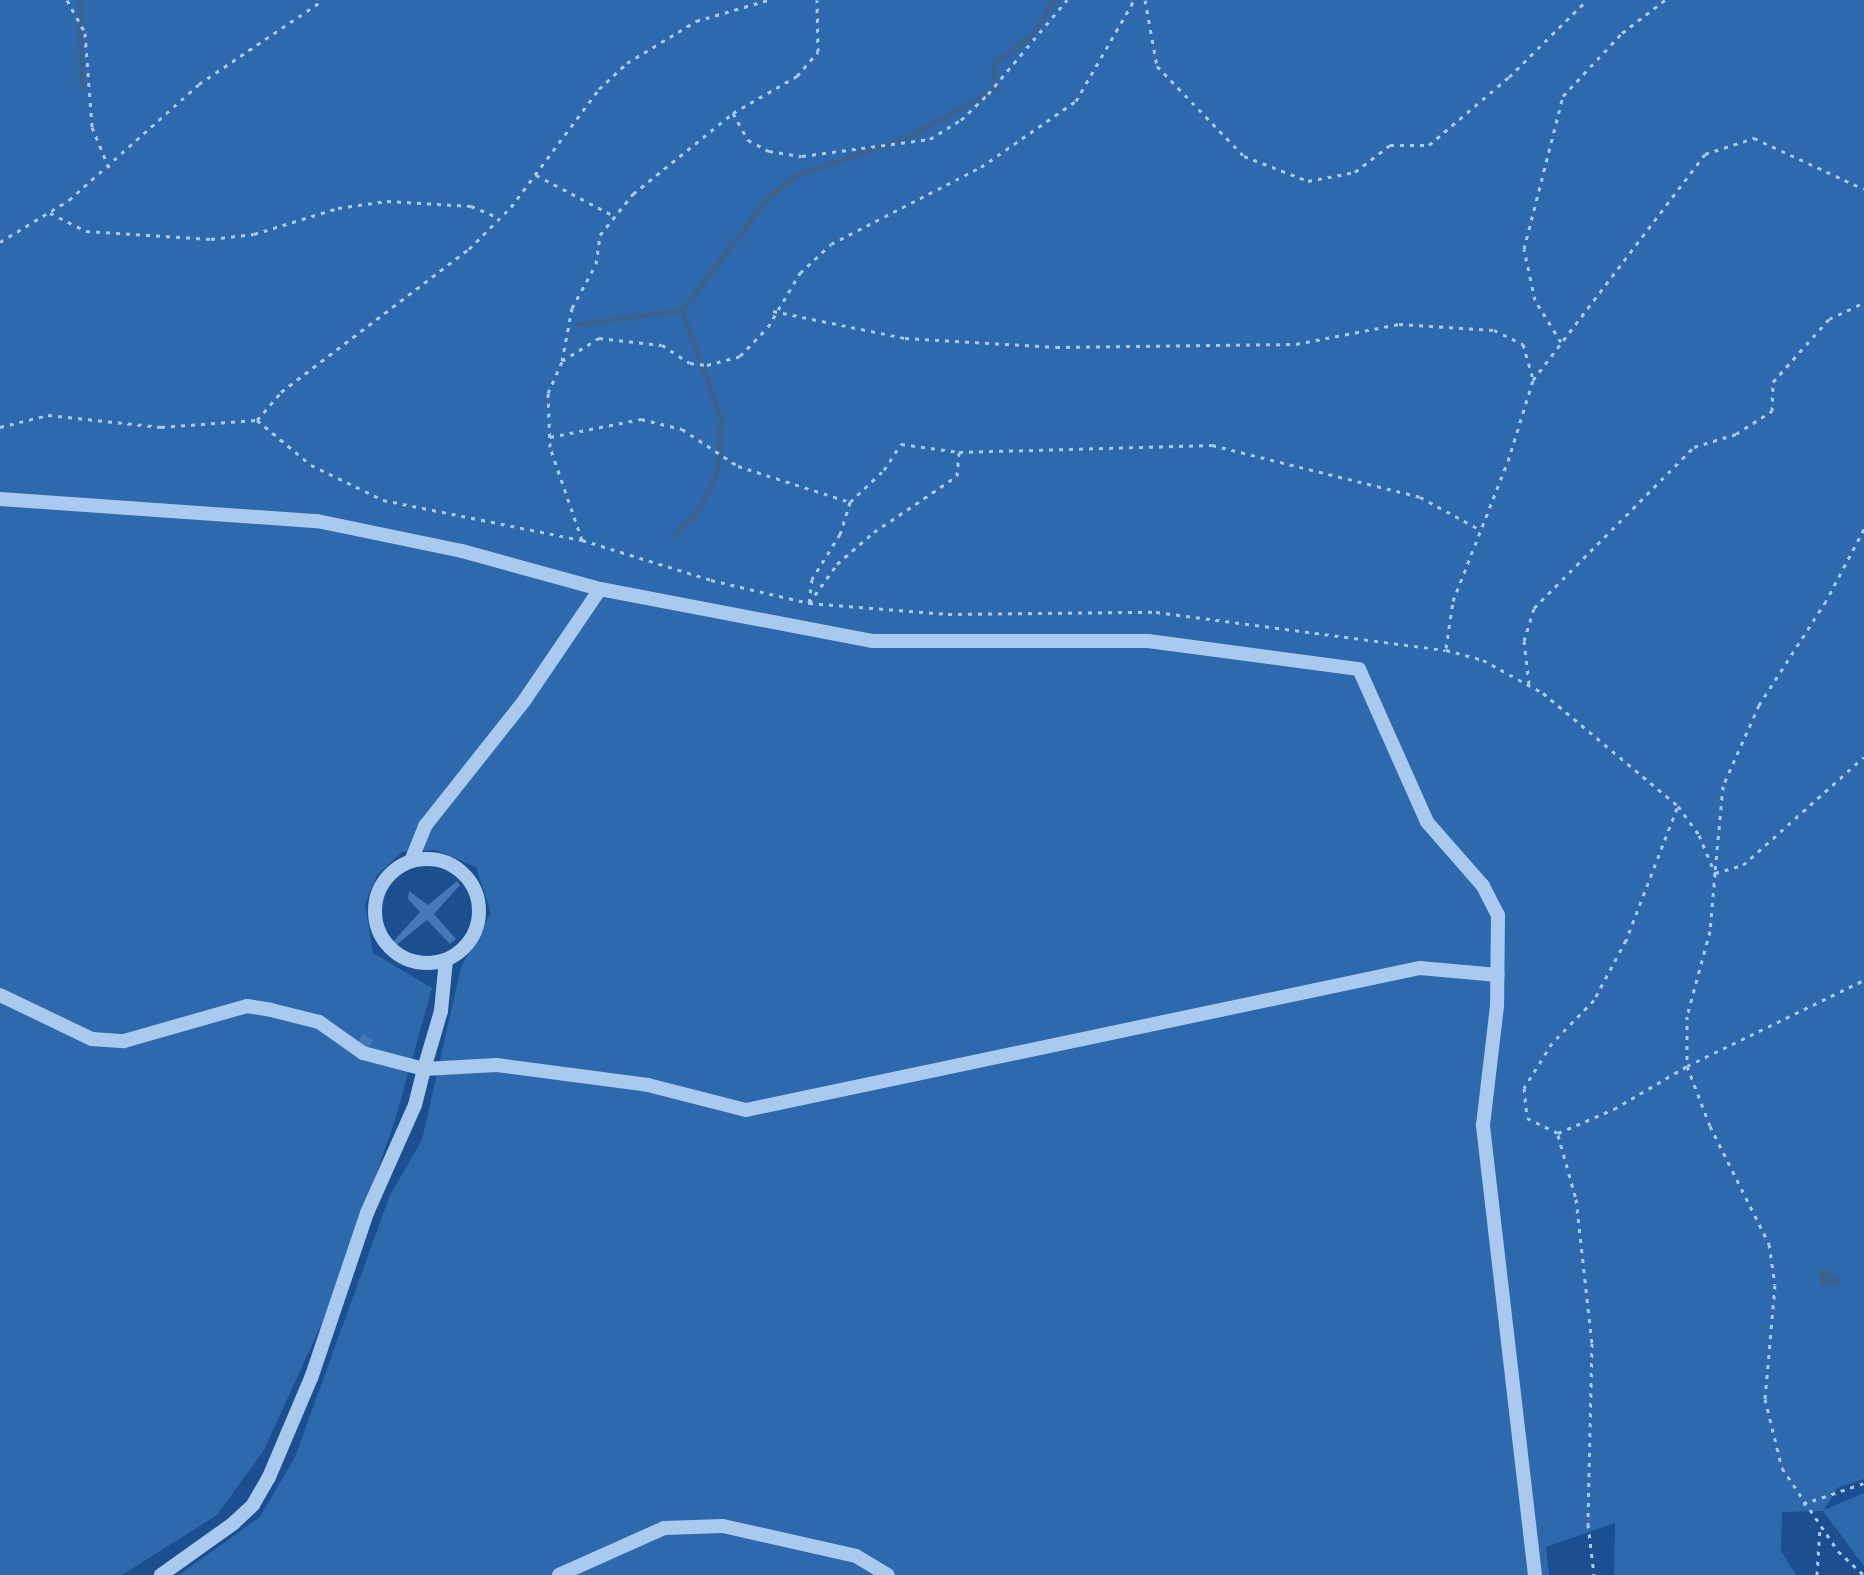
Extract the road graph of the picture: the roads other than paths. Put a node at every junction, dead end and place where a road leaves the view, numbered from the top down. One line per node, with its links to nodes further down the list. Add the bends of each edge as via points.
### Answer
1 (0, 499): 2 (lane, via 317,521 462,551)
2 (600, 589): 3 (lane, via 524,701 425,826); 5 (lane, via 873,641 1148,641 1359,669 1427,822 1483,886 1498,915)
3 (411, 861): 4 (lane, via 429,858 462,871 479,902 473,937); 4 (lane, via 384,880 374,912 377,929 385,944 405,959 430,964)
4 (446, 960): 7 (lane, via 441,1011)
5 (1498, 975): 7 (lane, via 1420,968 746,1110 648,1085 497,1065); 11 (lane, via 1483,1126)
6 (0, 995): 7 (lane, via 92,1039 124,1041 247,1006 271,1010 319,1022 363,1053)
7 (424, 1069): 8 (lane, via 415,1105 367,1213 316,1364 269,1477 253,1505 234,1523)
8 (161, 1575)
9 (559, 1575): 10 (lane, via 664,1528 723,1526 856,1556)
10 (888, 1575)
11 (1535, 1575)

